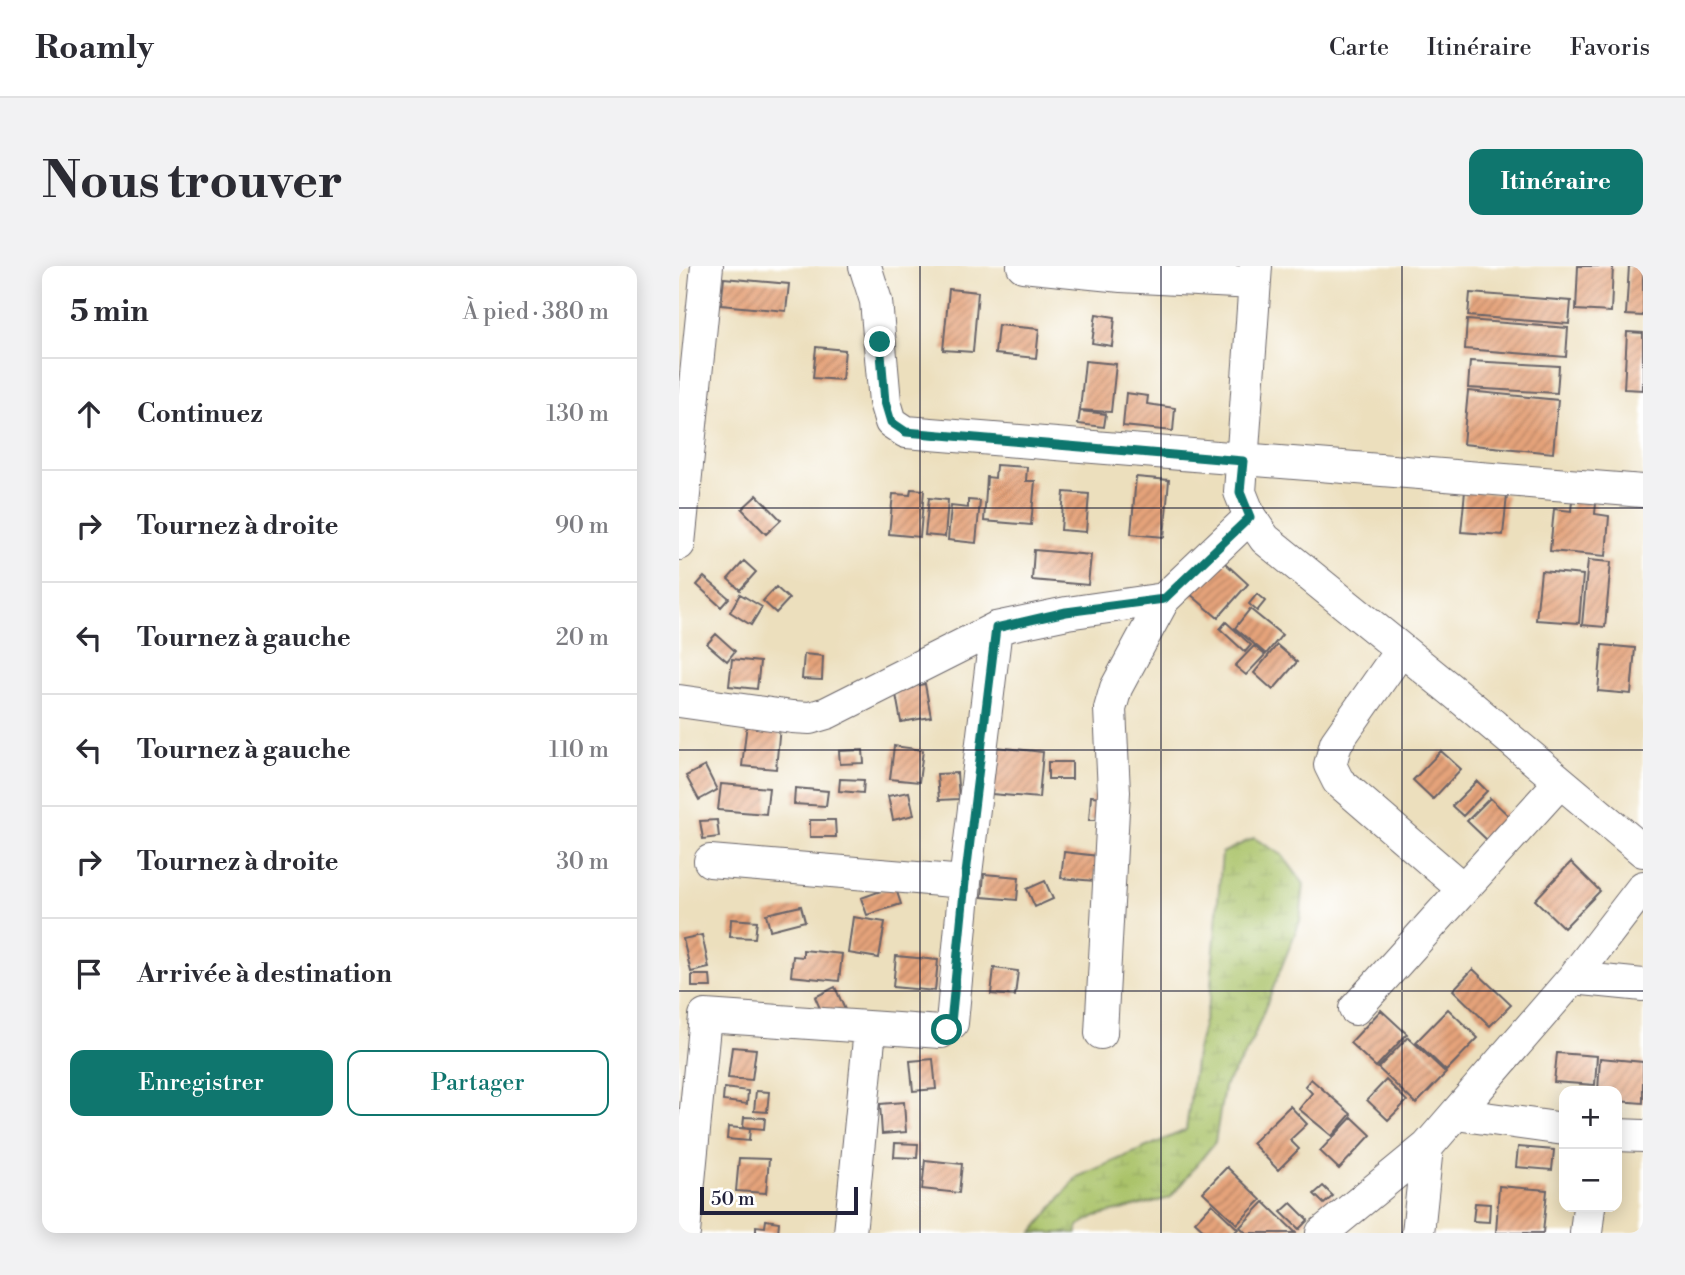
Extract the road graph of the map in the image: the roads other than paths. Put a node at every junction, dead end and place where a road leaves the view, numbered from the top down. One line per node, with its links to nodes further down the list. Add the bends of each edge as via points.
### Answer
1 (707, 266): 8 (street)
2 (865, 266): 5 (street, via 876,301 885,402 891,422 906,432)
3 (1043, 267): 4 (street, via 1121,276)
4 (1255, 274): 5 (street)
5 (1243, 461): 6 (street); 7 (street, via 1240,492)
6 (1643, 491)
7 (1250, 517): 9 (street); 11 (street, via 1265,539)
8 (679, 544)
9 (1164, 599): 10 (street, via 1066,612); 23 (street, via 1116,688 1110,709 1114,792)
10 (996, 628): 12 (street, via 810,718); 16 (street)
11 (1401, 650): 13 (street); 18 (street, via 1336,743 1330,765 1338,781)
12 (679, 701)
13 (1560, 782): 14 (street); 18 (street)
14 (1643, 851)
15 (710, 862): 16 (street)
16 (965, 882): 22 (street, via 951,1023 941,1032)
17 (1643, 887): 19 (street)
18 (1464, 889): 21 (street)
19 (1573, 978): 20 (street); 24 (street)
20 (1643, 985)
21 (1355, 1009)
22 (870, 1029): 30 (street, via 705,1016); 31 (street)
23 (1101, 1033)
24 (1456, 1114): 25 (street); 28 (street)
25 (1559, 1128)
26 (1622, 1135): 27 (street)
27 (1643, 1136)
28 (1427, 1147): 32 (street); 33 (street)
29 (1589, 1212): 34 (street)
30 (684, 1233)
31 (849, 1233)
32 (1322, 1233)
33 (1418, 1233)
34 (1587, 1233)

